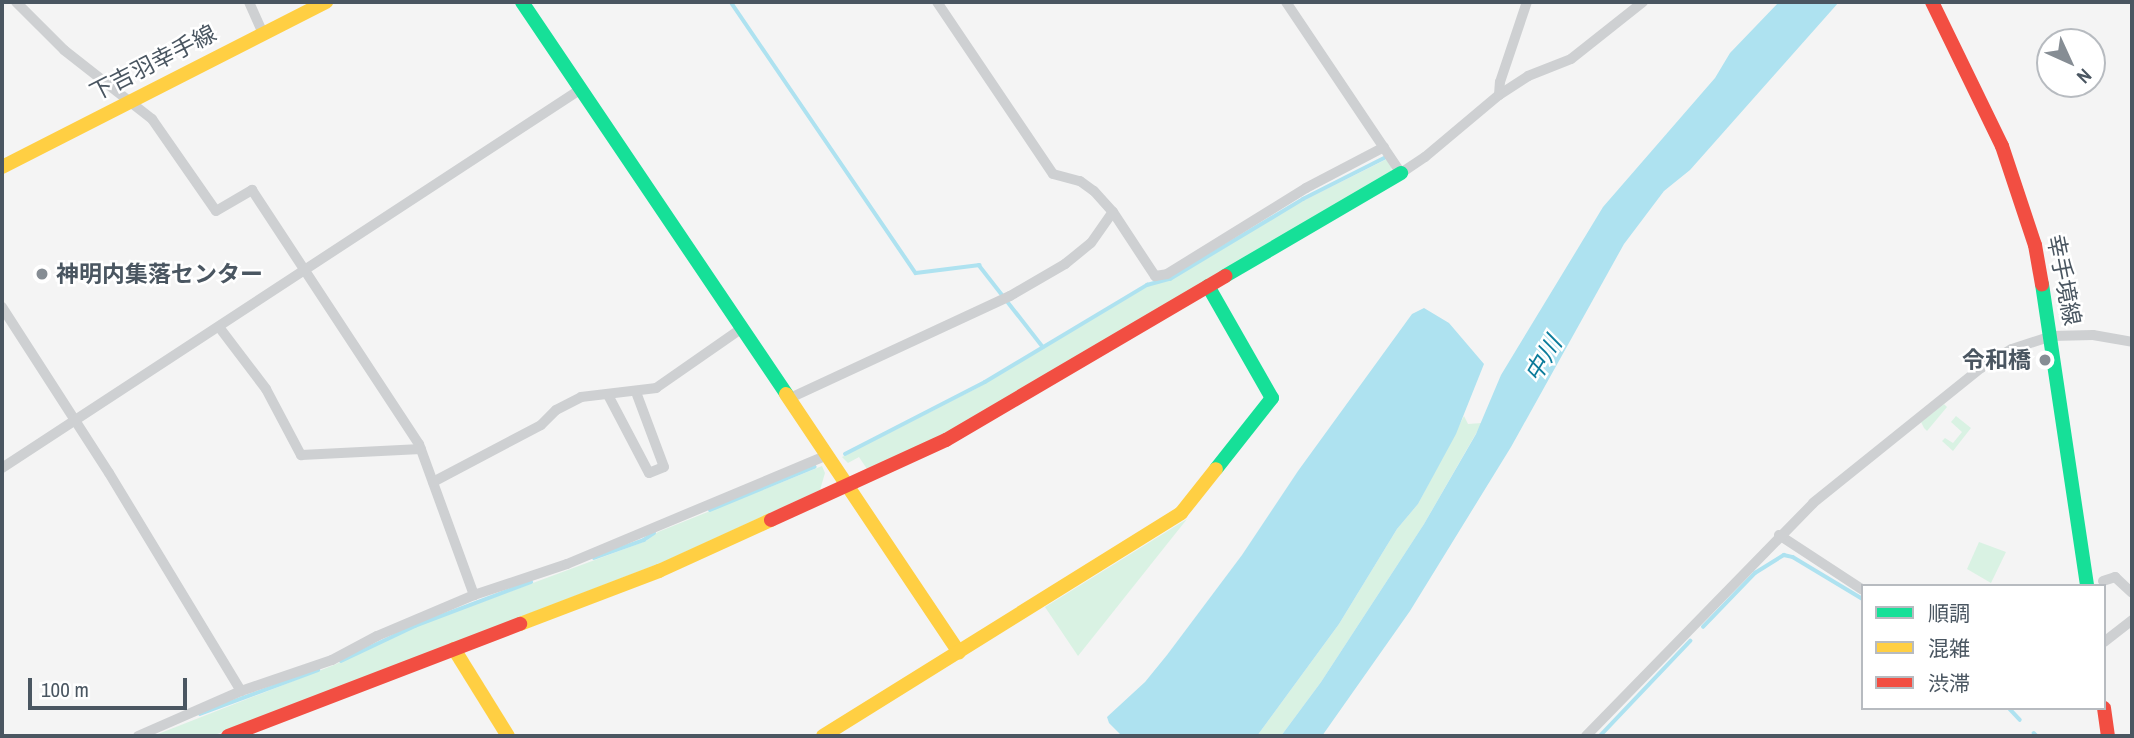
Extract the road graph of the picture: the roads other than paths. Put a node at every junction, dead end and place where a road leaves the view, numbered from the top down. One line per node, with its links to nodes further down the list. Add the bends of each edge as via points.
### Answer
1 (16, 2): 13 (street, via 64,50)
2 (249, 2): 10 (street)
3 (326, 2): 10 (street, 下吉羽幸手線)
4 (522, 2): 11 (street)
5 (937, 2): 17 (street, via 1054,174 1080,181)
6 (1286, 2): 14 (street)
7 (1527, 2): 12 (street)
8 (1643, 2): 12 (street, via 1571,59 1528,76)
9 (1932, 2): 23 (street, 幸手境線, via 2002,146 2035,245)
10 (263, 34): 13 (street, 下吉羽幸手線)
11 (581, 89): 18 (street); 22 (street)
12 (1499, 95): 16 (street)
13 (129, 100): 15 (street, 下吉羽幸手線); 18 (street, via 152,119 216,211 252,190)
14 (1384, 147): 16 (street); 17 (street, via 1306,188 1167,274 1155,275)
15 (2, 167)
16 (1401, 173): 19 (street)
17 (1113, 212): 27 (street, via 1091,243 1010,296)
18 (306, 269): 21 (street); 29 (street)
19 (1208, 286): 33 (street, via 946,440); 43 (street, via 1272,398 1181,513)
20 (2, 307): 28 (street)
21 (219, 327): 28 (street); 29 (street, via 265,388 301,455)
22 (741, 329): 25 (street, via 656,388); 27 (street)
23 (2052, 336): 24 (street, via 2093,335); 34 (street, via 2012,349 1981,368); 36 (street, 幸手境線)
24 (2132, 342)
25 (636, 392): 26 (street); 26 (street, via 664,467 649,473)
26 (608, 395): 32 (street, via 581,397 556,410 541,425)
27 (788, 399): 30 (street)
28 (75, 422): 31 (street); 44 (street)
29 (421, 449): 32 (street)
30 (827, 455): 33 (street); 39 (street, via 567,564)
31 (2, 468)
32 (433, 482): 39 (street)
33 (848, 486): 42 (street, via 659,571); 43 (street)
34 (1779, 535): 37 (street); 50 (street)
35 (2103, 581): 38 (street, via 2115,577)
36 (2087, 584)
37 (1861, 589)
38 (2132, 593)
39 (474, 595): 44 (street, via 332,660)
40 (2132, 620): 41 (street)
41 (2106, 640)
42 (454, 649): 47 (street); 48 (street)
43 (959, 652): 49 (street)
44 (241, 691): 46 (street)
45 (2104, 710): 51 (street)
46 (138, 736)
47 (228, 736)
48 (508, 736)
49 (823, 736)
50 (1586, 736)
51 (2108, 736)

